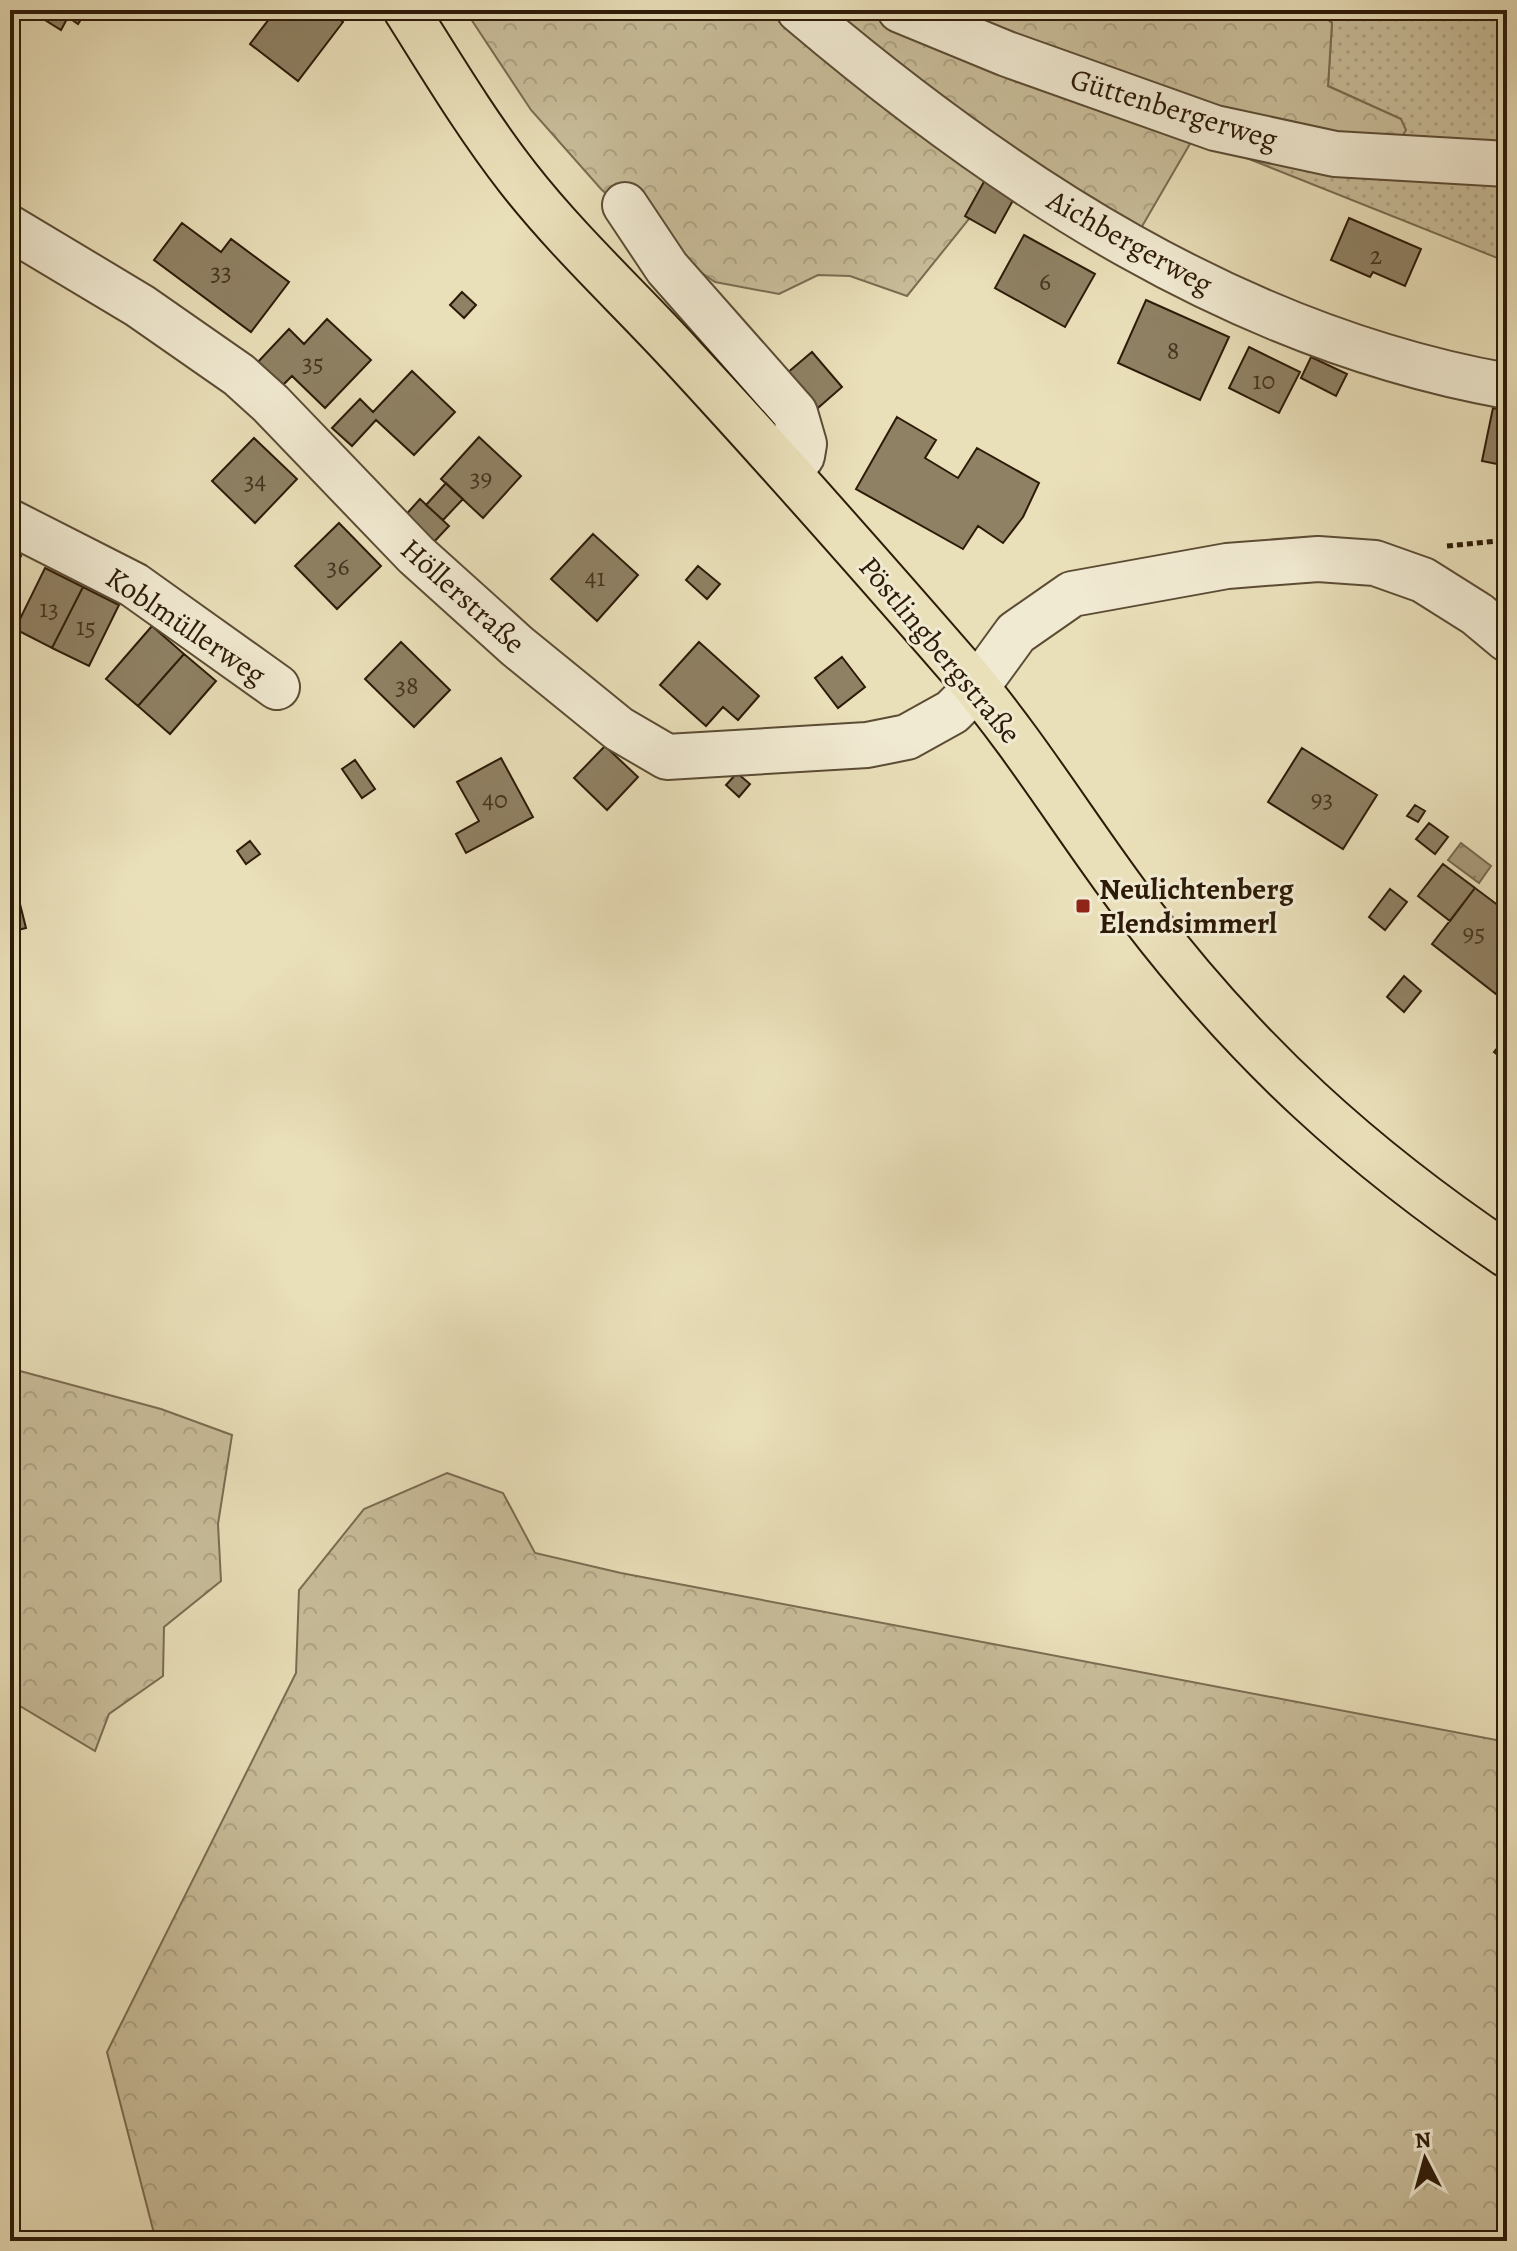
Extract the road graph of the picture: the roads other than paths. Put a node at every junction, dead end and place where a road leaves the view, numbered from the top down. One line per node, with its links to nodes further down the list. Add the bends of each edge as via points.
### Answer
1 (406, 10): 8 (main road, Pöstlingbergstraße, via 522,183)
2 (799, 10): 7 (street, Aichbergerweg, via 977,149 1123,243 1323,338 1396,363)
3 (900, 10): 4 (street, Güttenbergerweg, via 1215,128 1335,154)
4 (1507, 164)
5 (625, 205): 8 (street, via 667,268 795,413 804,444 800,461)
6 (10, 228): 12 (street, Höllerstraße, via 140,306 239,375 428,566 529,656 656,753 680,757 881,743 921,732)
7 (1507, 386)
8 (789, 472): 12 (main road, Pöstlingbergstraße)
9 (10, 522): 11 (street, Koblmüllerweg, via 134,585)
10 (1507, 639): 12 (street, Höllerstraße, via 1423,580 1375,563 1255,563 1072,594 1016,633)
11 (277, 687)
12 (976, 688): 13 (main road, Pöstlingbergstraße, via 1140,913 1253,1045 1314,1108 1382,1166)
13 (1507, 1255)

